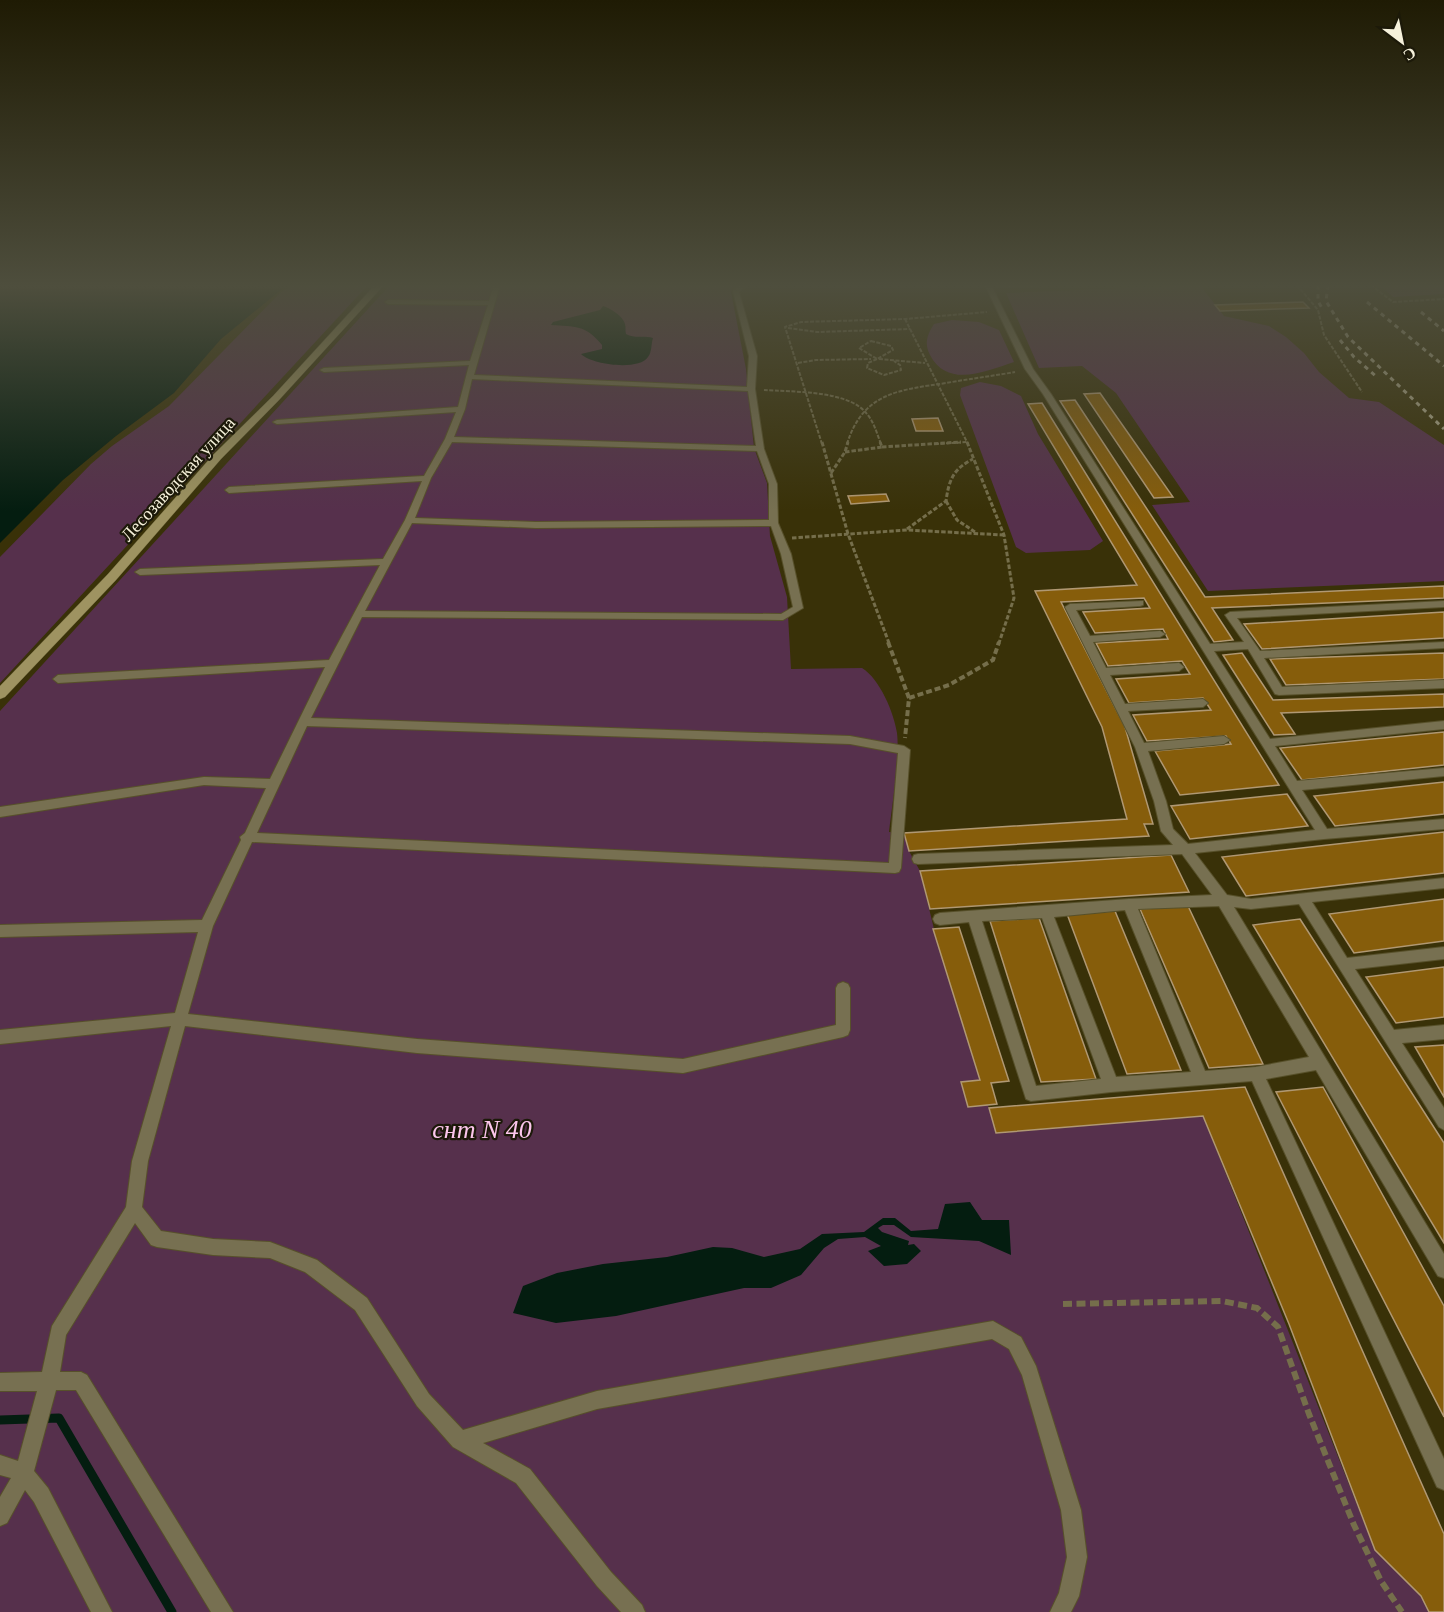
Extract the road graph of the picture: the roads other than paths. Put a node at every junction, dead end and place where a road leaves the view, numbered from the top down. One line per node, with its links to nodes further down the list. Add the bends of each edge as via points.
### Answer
1 (311, 360): 31 (street, Лесозаводская улица)
2 (753, 360): 7 (lane)
3 (1025, 360): 24 (lane)
4 (472, 363): 5 (lane); 6 (lane)
5 (324, 370)
6 (470, 377): 7 (lane); 8 (lane)
7 (752, 389): 11 (lane)
8 (461, 409): 9 (lane); 10 (lane)
9 (277, 422)
10 (449, 439): 11 (lane); 12 (lane)
11 (760, 449): 15 (lane, via 773,484)
12 (427, 478): 13 (lane); 14 (lane)
13 (229, 490)
14 (409, 520): 15 (lane, via 536,525); 16 (lane)
15 (774, 523): 20 (lane, via 798,608 783,617)
16 (385, 561): 17 (lane); 20 (lane)
17 (140, 572)
18 (1140, 603): 22 (lane, via 1070,607)
19 (1444, 604): 25 (lane, via 1230,615)
20 (357, 614): 26 (lane)
21 (1161, 634): 22 (lane)
22 (1088, 639): 28 (lane)
23 (1444, 645): 25 (lane)
24 (1206, 648): 25 (lane); 37 (lane)
25 (1254, 650): 30 (lane, via 1279,691)
26 (332, 663): 29 (lane); 34 (lane)
27 (1179, 667): 28 (lane)
28 (1105, 672): 33 (lane)
29 (58, 680)
30 (1444, 684)
31 (0, 694)
32 (1203, 703): 33 (lane)
33 (1123, 708): 38 (lane)
34 (305, 722): 40 (lane); 45 (lane, via 838,740 904,750 895,868)
35 (1444, 725): 37 (lane)
36 (1224, 740): 38 (lane)
37 (1266, 743): 41 (lane)
38 (1141, 747): 46 (lane, via 1167,831)
39 (1444, 772): 41 (lane)
40 (273, 784): 42 (lane, via 204,781); 45 (lane)
41 (1295, 786): 44 (lane)
42 (0, 812)
43 (1444, 824): 44 (lane)
44 (1324, 834): 46 (lane)
45 (246, 837): 55 (lane)
46 (1185, 849): 47 (lane); 50 (lane)
47 (918, 859)
48 (1444, 883): 49 (lane)
49 (1302, 898): 50 (lane, via 1251,904); 58 (lane)
50 (1223, 900): 51 (lane); 64 (lane)
51 (1129, 904): 52 (lane); 66 (lane)
52 (1046, 912): 53 (lane); 67 (lane)
53 (974, 916): 54 (lane); 67 (lane, via 1030,1094)
54 (940, 919)
55 (206, 926): 56 (lane); 60 (lane)
56 (0, 931)
57 (1444, 953): 58 (lane)
58 (1346, 964): 63 (lane)
59 (843, 988): 60 (lane, via 843,1030 684,1066 417,1046)
60 (178, 1019): 62 (lane); 69 (lane, via 140,1161)
61 (1444, 1032): 63 (lane)
62 (0, 1037)
63 (1390, 1038): 68 (lane)
64 (1321, 1062): 65 (lane); 70 (lane)
65 (1256, 1074): 66 (lane); 76 (lane)
66 (1201, 1078): 67 (lane)
67 (1111, 1085)
68 (1442, 1115)
69 (134, 1209): 71 (lane, via 58,1332); 73 (lane, via 157,1239 213,1248 270,1250 311,1266 361,1304 423,1400)
70 (1444, 1270)
71 (49, 1381): 72 (lane); 75 (lane); 79 (lane, via 81,1381)
72 (0, 1382)
73 (460, 1440): 80 (lane, via 523,1476); 81 (lane, via 597,1400 993,1330 1015,1343 1030,1372 1071,1510 1077,1557 1069,1596)
74 (0, 1466): 75 (lane)
75 (24, 1473): 77 (lane); 78 (lane, via 41,1495)
76 (1444, 1480)
77 (0, 1516)
78 (102, 1612)
79 (223, 1612)
80 (635, 1612)
81 (1060, 1612)

